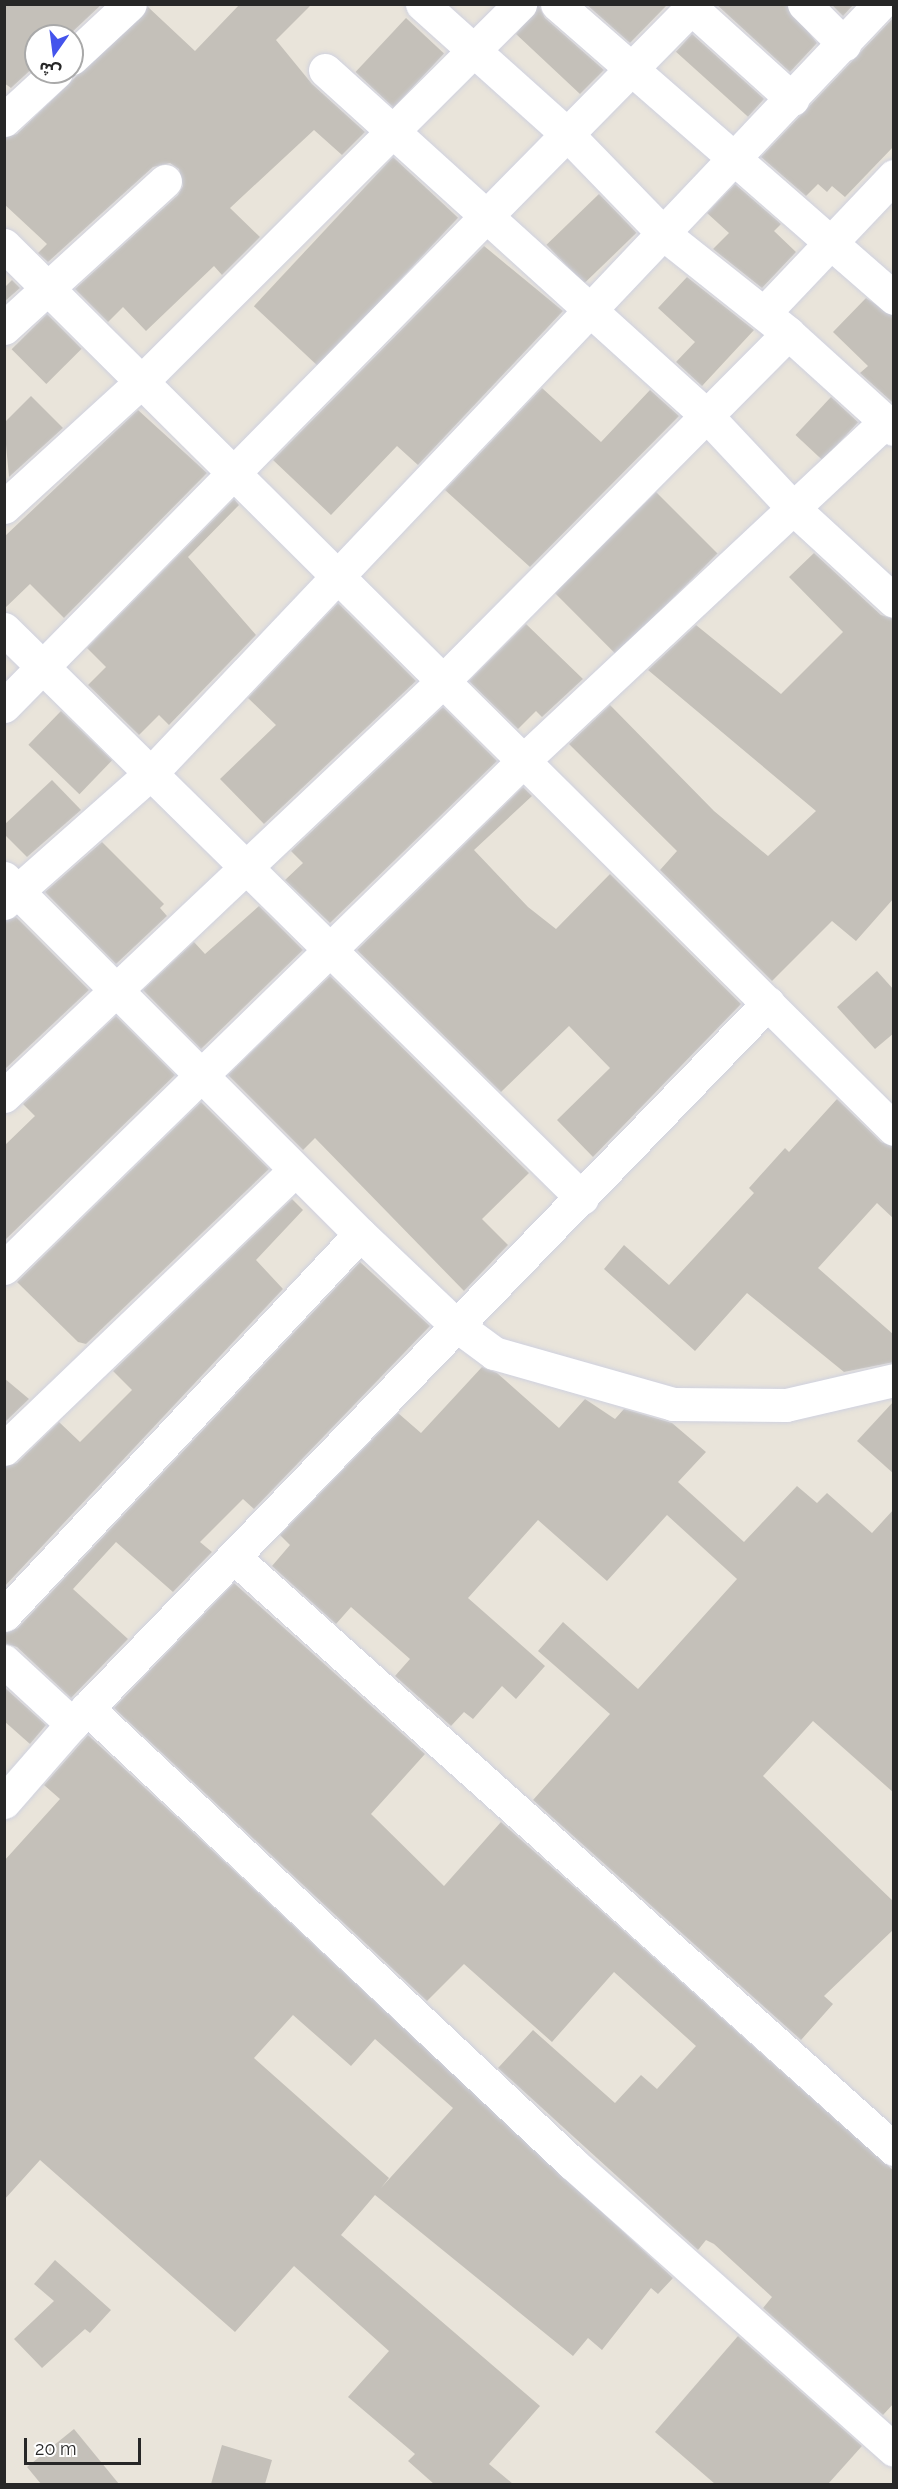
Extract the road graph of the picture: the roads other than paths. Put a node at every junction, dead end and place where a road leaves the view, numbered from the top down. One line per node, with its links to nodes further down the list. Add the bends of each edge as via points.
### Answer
1 (129, 4): 9 (street)
2 (422, 4): 10 (street)
3 (520, 4): 10 (street)
4 (557, 4): 11 (street)
5 (804, 4): 8 (street)
6 (880, 4): 8 (street)
7 (691, 6): 11 (street); 14 (street)
8 (844, 44): 14 (street)
9 (84, 47)
10 (474, 52): 16 (street); 17 (street)
11 (632, 69): 17 (street); 18 (street)
12 (324, 70): 16 (street)
13 (44, 84): 15 (street)
14 (792, 99): 18 (street)
15 (4, 120)
16 (392, 134): 21 (street); 30 (street)
17 (567, 134): 21 (street); 22 (street)
18 (738, 157): 22 (street); 23 (street)
19 (894, 176): 23 (street)
20 (165, 181): 25 (street)
21 (486, 218): 27 (street); 33 (street)
22 (665, 235): 27 (street); 28 (street)
23 (830, 244): 26 (street); 28 (street)
24 (4, 245): 25 (street)
25 (48, 289): 29 (street); 30 (street)
26 (894, 298)
27 (591, 313): 31 (street); 36 (street)
28 (776, 323): 31 (street); 32 (street)
29 (4, 328)
30 (140, 383): 33 (street); 34 (street)
31 (706, 415): 35 (street); 40 (street)
32 (890, 425): 35 (street)
33 (233, 475): 36 (street); 39 (street)
34 (4, 507)
35 (793, 508): 37 (street); 42 (street)
36 (337, 580): 40 (street); 43 (street)
37 (894, 601)
38 (4, 629): 39 (street)
39 (43, 667): 41 (street); 43 (street)
40 (445, 678): 42 (street); 44 (street)
41 (4, 706)
42 (525, 759): 46 (street); 48 (street)
43 (151, 773): 44 (street); 45 (street)
44 (247, 868): 46 (street); 47 (street)
45 (9, 890): 47 (street)
46 (329, 949): 49 (street); 53 (street)
47 (114, 992): 49 (street); 50 (street)
48 (768, 1003): 51 (street); 53 (street)
49 (199, 1076): 52 (street); 55 (street)
50 (4, 1096)
51 (894, 1129)
52 (295, 1170): 54 (street); 58 (street)
53 (582, 1198): 56 (street)
54 (360, 1234): 56 (street); 60 (street)
55 (4, 1268)
56 (456, 1325): 57 (street, via 494,1353 674,1404 786,1405); 59 (street)
57 (894, 1380)
58 (4, 1449)
59 (236, 1559): 62 (street); 64 (street)
60 (4, 1615)
61 (4, 1661): 62 (street)
62 (79, 1715): 63 (street); 65 (street)
63 (4, 1802)
64 (894, 2150)
65 (894, 2450)

